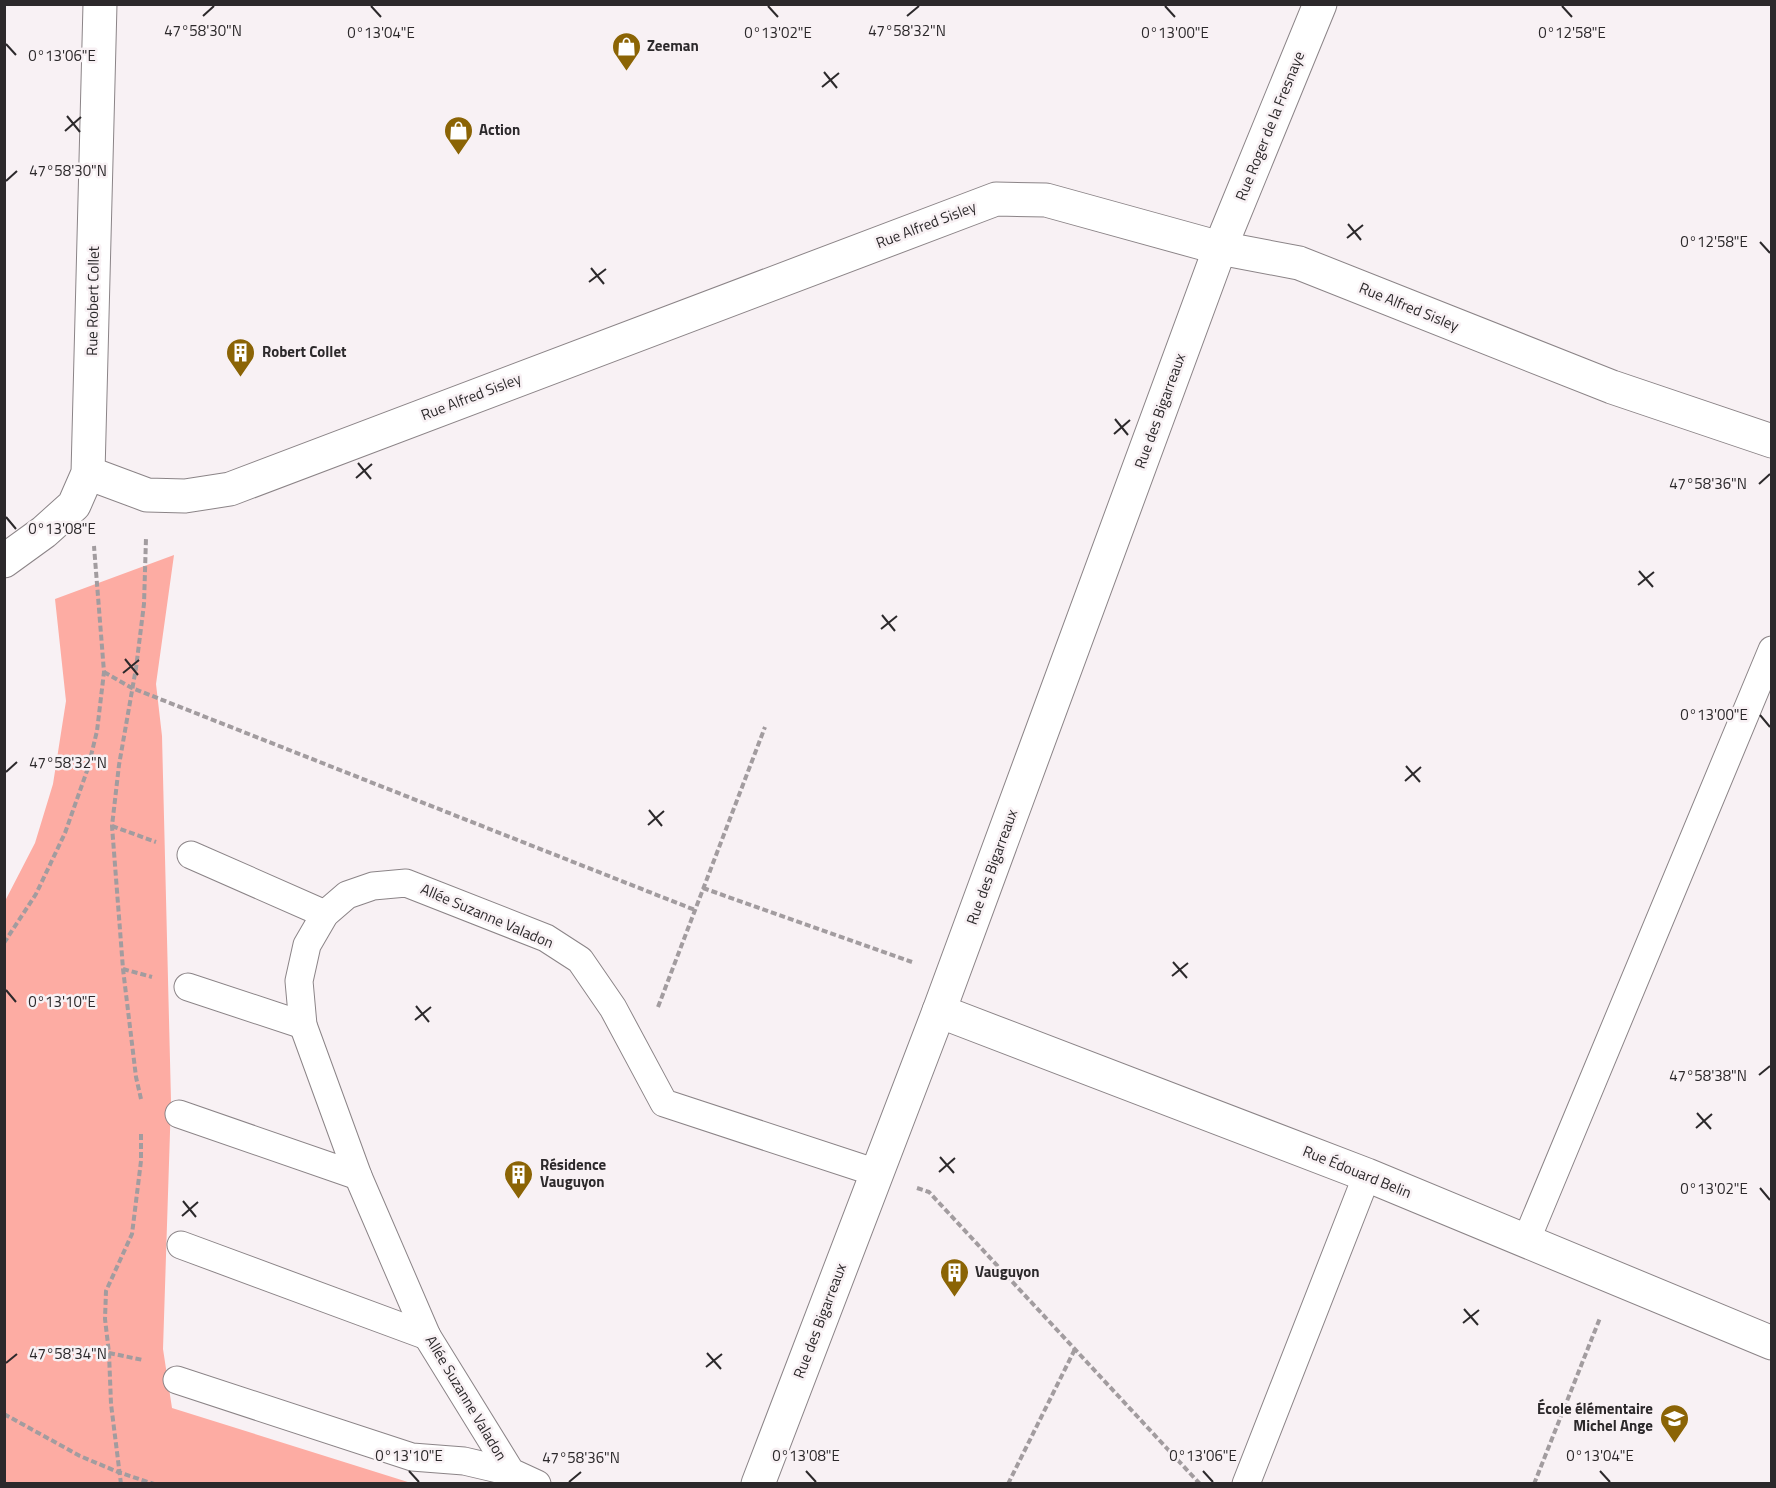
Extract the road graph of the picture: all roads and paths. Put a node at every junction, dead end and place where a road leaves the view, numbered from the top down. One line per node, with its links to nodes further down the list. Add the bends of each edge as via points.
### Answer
1 (100, 4): 5 (street, Rue Robert Collet)
2 (1320, 4): 3 (street, Rue Roger de la Fresnaye)
3 (1220, 248): 4 (street, Rue Alfred Sisley, via 1299,263 1612,387); 6 (street, Rue Alfred Sisley, via 1046,200 996,199 230,489 185,496); 19 (street, Rue des Bigarreaux)
4 (1772, 441)
5 (88, 473): 6 (street, Rue Alfred Sisley); 8 (street, Rue Robert Collet, via 74,505)
6 (147, 495): 11 (path, via 144,604)
7 (93, 543): 10 (path)
8 (4, 561)
9 (1772, 650): 30 (lane)
10 (104, 672): 11 (path); 18 (path, via 97,731 65,833 36,894)
11 (132, 688): 13 (path); 16 (path)
12 (765, 728): 15 (path)
13 (112, 826): 14 (path); 24 (path, via 123,969)
14 (191, 855): 17 (lane)
15 (703, 888): 16 (path); 19 (path)
16 (695, 910): 23 (path)
17 (324, 914): 22 (lane, Allée Suzanne Valadon, via 307,945 299,981); 23 (lane, Allée Suzanne Valadon, via 347,895 373,886 406,883 546,938 580,960)
18 (4, 944)
19 (952, 976): 21 (street, Rue des Bigarreaux)
20 (188, 987): 22 (lane)
21 (939, 1011): 27 (street, Rue des Bigarreaux); 28 (street, Rue Édouard Belin)
22 (303, 1025): 29 (lane, Allée Suzanne Valadon)
23 (639, 1056): 27 (lane, Allée Suzanne Valadon, via 664,1103)
24 (142, 1102)
25 (179, 1114): 29 (lane)
26 (142, 1126): 38 (path, via 132,1234 106,1291)
27 (877, 1173): 35 (path, via 929,1192); 43 (street, Rue des Bigarreaux)
28 (1367, 1175): 30 (street, Rue Édouard Belin); 46 (lane)
29 (358, 1176): 33 (lane, Allée Suzanne Valadon)
30 (1526, 1241): 32 (street, Rue Édouard Belin)
31 (181, 1245): 33 (lane)
32 (1616, 1278): 34 (street, Rue Édouard Belin); 47 (path)
33 (427, 1336): 39 (lane, Allée Suzanne Valadon)
34 (1772, 1343)
35 (1075, 1349): 44 (path); 45 (path)
36 (177, 1380): 39 (lane, via 412,1457 464,1461)
37 (4, 1414): 38 (path)
38 (118, 1472): 40 (path); 41 (path)
39 (512, 1472): 42 (lane, Allée Suzanne Valadon)
40 (121, 1484)
41 (154, 1484)
42 (537, 1484)
43 (758, 1484)
44 (1008, 1484)
45 (1200, 1484)
46 (1246, 1484)
47 (1534, 1484)

